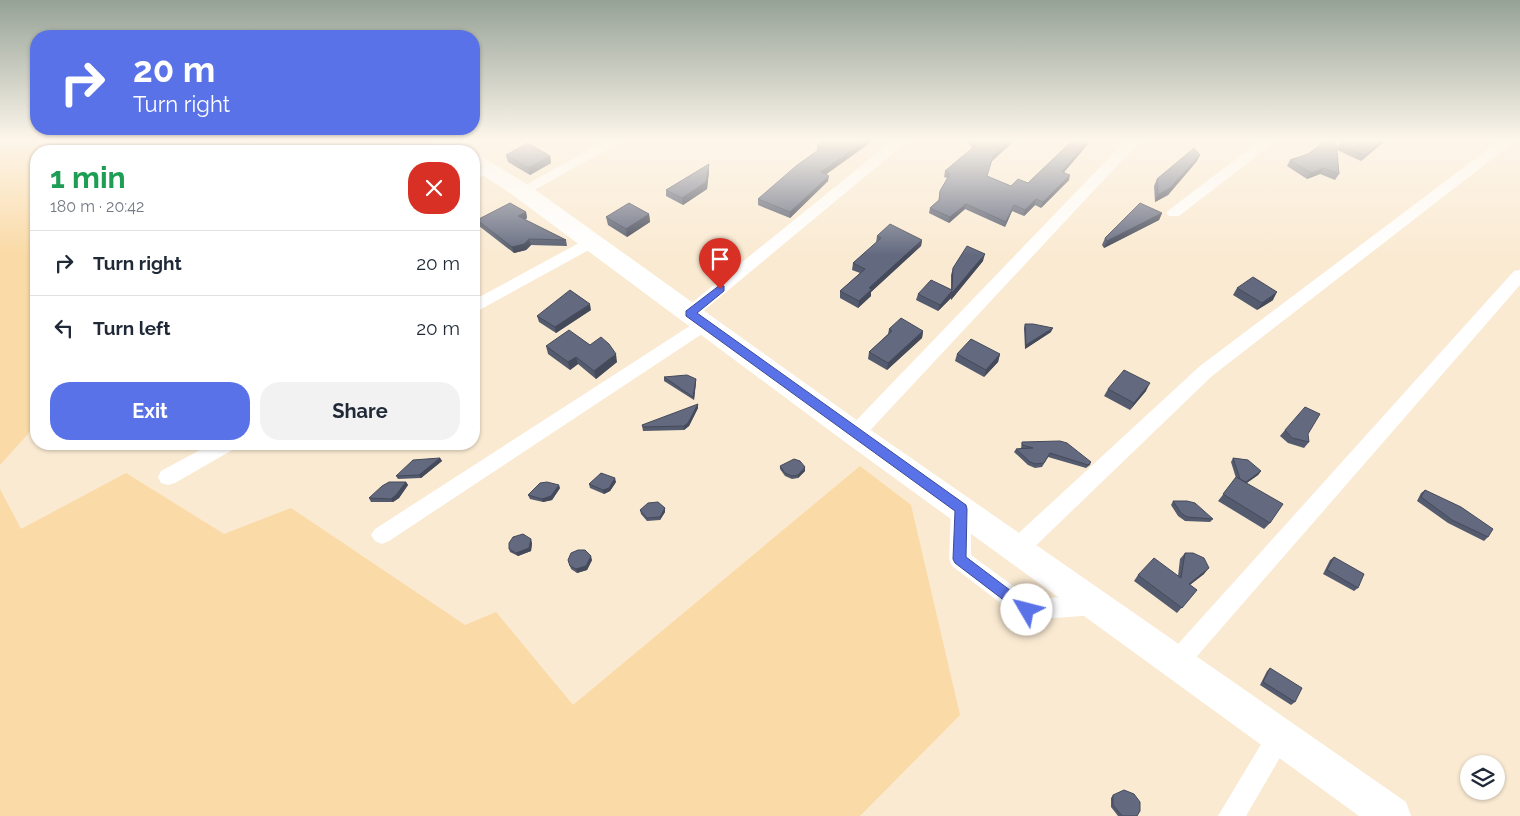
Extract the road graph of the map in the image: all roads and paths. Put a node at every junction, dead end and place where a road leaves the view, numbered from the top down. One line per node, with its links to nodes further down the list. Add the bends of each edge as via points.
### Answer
1 (501, 178): 7 (main road)
2 (546, 178): 7 (street)
3 (858, 178): 12 (street)
4 (1098, 178): 13 (street)
5 (1220, 178): 8 (street)
6 (1464, 178): 18 (street, via 1206,371)
7 (522, 191): 9 (main road)
8 (1174, 213)
9 (590, 242): 11 (street); 12 (main road)
10 (1520, 276): 20 (street)
11 (480, 304)
12 (697, 318): 13 (main road); 17 (street)
13 (855, 434): 16 (main road)
14 (216, 450): 15 (street)
15 (168, 477)
16 (961, 509): 18 (main road); 19 (street, via 960,559 1027,610)
17 (382, 535)
18 (1018, 549): 19 (main road)
19 (1096, 604): 20 (main road)
20 (1177, 662): 21 (main road)
21 (1281, 735): 22 (street); 23 (main road)
22 (1231, 816)
23 (1392, 816)

